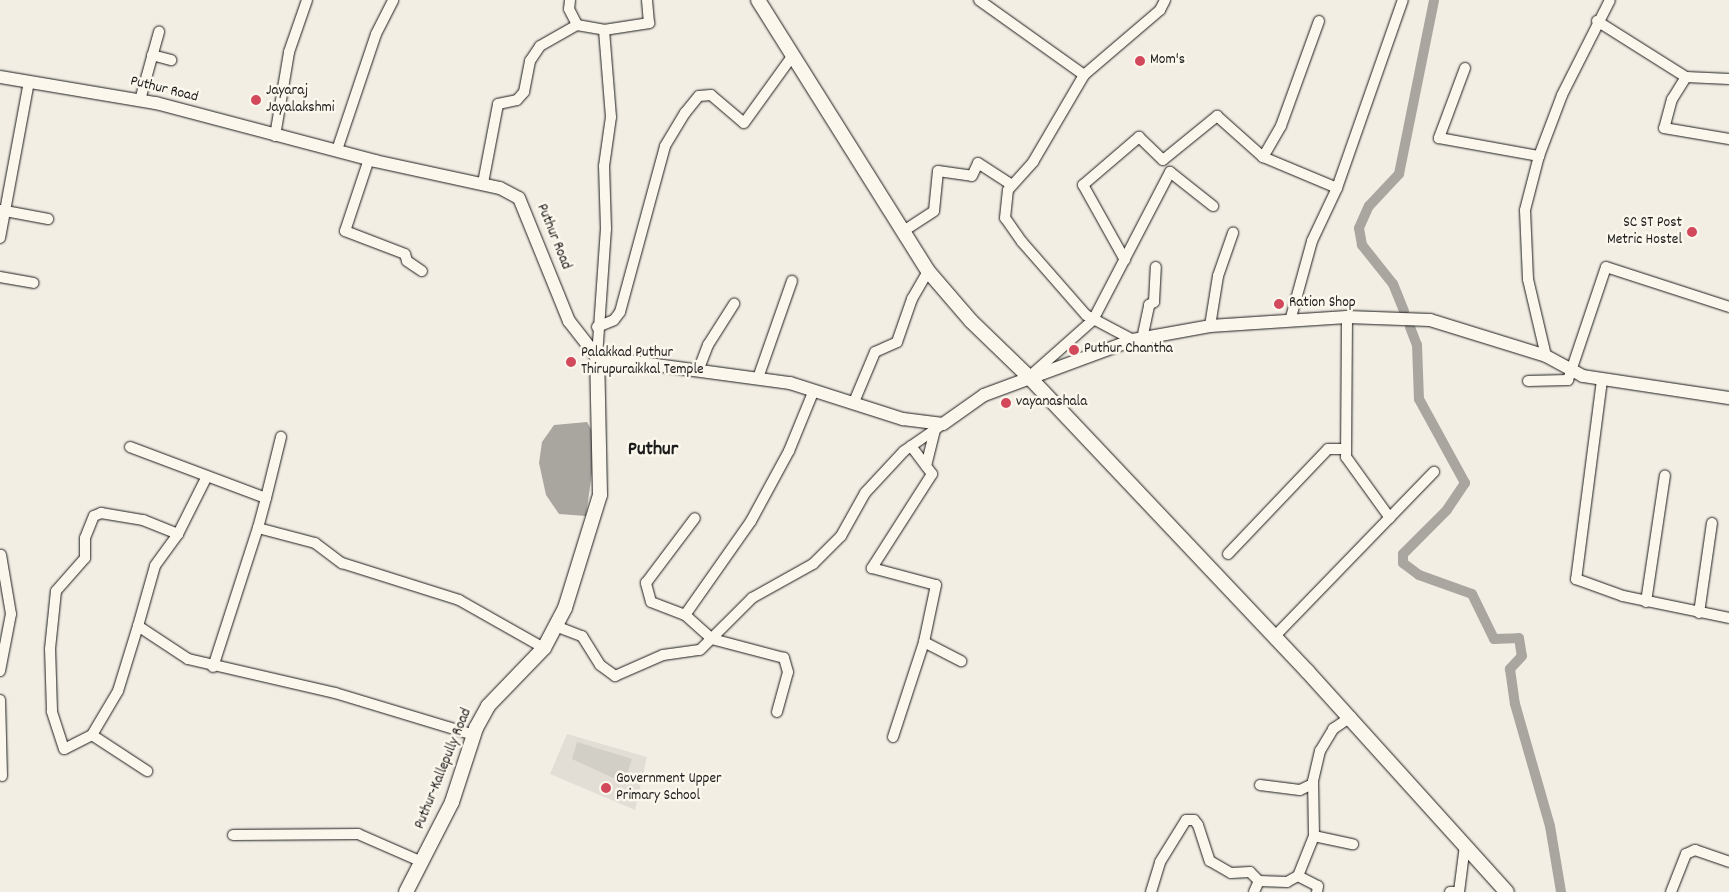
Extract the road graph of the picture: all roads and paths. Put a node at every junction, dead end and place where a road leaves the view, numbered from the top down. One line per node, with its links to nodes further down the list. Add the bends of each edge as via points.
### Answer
1 (307, 0): 25 (street, via 289,52)
2 (394, 0): 27 (street, via 376,34)
3 (570, 0): 12 (street, via 569,9)
4 (647, 0): 13 (street, via 649,23)
5 (758, 0): 16 (main road)
6 (979, 0): 19 (street)
7 (1165, 0): 19 (street)
8 (1403, 0): 33 (street)
9 (1610, 0): 11 (street)
10 (1319, 21): 29 (street, via 1281,126)
11 (1597, 21): 20 (street); 28 (street)
12 (577, 25): 13 (street); 31 (street, via 540,46 530,61 524,92 517,100 498,104)
13 (604, 30): 53 (street, via 611,117)
14 (158, 32): 15 (street)
15 (152, 55): 17 (street); 24 (street)
16 (793, 56): 37 (main road); 53 (street, via 744,122 711,95 699,96 685,113 665,146 620,312 614,320)
17 (171, 60)
18 (1465, 68): 28 (street, via 1439,138)
19 (1084, 75): 32 (street, via 1033,162)
20 (1686, 76): 22 (street); 26 (street, via 1672,99 1664,128)
21 (0, 77): 23 (street, Puthur Road)
22 (1729, 79)
23 (29, 82): 24 (street, Puthur Road); 35 (street)
24 (140, 100): 25 (street, Puthur Road)
25 (275, 136): 27 (street, Puthur Road)
26 (1729, 139)
27 (337, 150): 30 (street, Puthur Road)
28 (1539, 156): 55 (street, via 1525,210 1528,279)
29 (1263, 158): 33 (street); 40 (street, via 1217,116 1163,160 1139,137 1083,185)
30 (369, 160): 31 (street, Puthur Road); 42 (street, via 345,231 405,254 406,261)
31 (483, 183): 56 (street, Puthur Road, via 519,198 569,321)
32 (1012, 186): 37 (street, via 978,163 972,176 938,171 934,211); 50 (street, via 1005,218)
33 (1337, 188): 51 (street, via 1312,241)
34 (1213, 206): 40 (street, via 1170,172)
35 (2, 211): 36 (street); 39 (street)
36 (48, 219)
37 (902, 232): 43 (main road)
38 (1233, 233): 52 (street, via 1218,276)
39 (0, 238)
40 (1125, 260): 50 (street)
41 (1156, 267): 54 (street, via 1154,302 1149,305)
42 (422, 270)
43 (928, 271): 59 (main road, via 971,321); 65 (street, via 912,299 897,342 875,352)
44 (0, 277): 46 (street)
45 (792, 281): 60 (street)
46 (33, 284)
47 (734, 304): 58 (street, via 708,345)
48 (1729, 307): 57 (street, via 1606,267)
49 (1348, 317): 51 (street); 55 (street, via 1430,320); 70 (street)
50 (1094, 320): 54 (street); 59 (street)
51 (1290, 321): 52 (street)
52 (1210, 326): 54 (street)
53 (597, 327): 56 (street)
54 (1137, 339): 59 (street)
55 (1546, 356): 57 (street)
56 (597, 357): 58 (street); 88 (main road, Puthur-Kallepully Road, via 600,495)
57 (1573, 370): 61 (street); 62 (street, via 1562,384)
58 (698, 371): 60 (street)
59 (1029, 377): 66 (street, via 984,395); 89 (main road)
60 (758, 378): 63 (street)
61 (1602, 380): 64 (street); 83 (street, via 1576,579)
62 (1528, 381)
63 (814, 390): 65 (street); 85 (street, via 789,450 751,521)
64 (1729, 398)
65 (854, 402): 66 (street, via 903,419)
66 (939, 426): 68 (street); 71 (street)
67 (281, 437): 75 (street)
68 (911, 446): 71 (street); 90 (street, via 866,493 842,536 818,558 752,598)
69 (130, 447): 74 (street)
70 (1346, 449): 77 (street, via 1346,457); 81 (street, via 1328,449)
71 (926, 466): 91 (street, via 932,474 872,568 936,585)
72 (1434, 472): 77 (street)
73 (1665, 475): 83 (street)
74 (206, 478): 75 (street); 80 (street)
75 (266, 498): 79 (street)
76 (696, 518): 85 (street, via 646,583 651,602)
77 (1390, 518): 89 (street)
78 (1712, 523): 84 (street)
79 (258, 528): 92 (street, via 315,543 342,563 459,600); 94 (street)
80 (178, 534): 87 (street, via 155,566); 99 (street, via 143,520 94,516 85,538 85,558 59,584 50,649 52,711 64,749)
81 (1228, 554)
82 (1, 555): 95 (street, via 11,614)
83 (1646, 602): 84 (street)
84 (1699, 613): 86 (street)
85 (685, 615): 90 (street)
86 (1729, 618)
87 (138, 626): 94 (street, via 188,659); 99 (street, via 118,691)
88 (558, 627): 90 (street, via 582,636 600,665 615,676 663,655 700,650); 92 (main road, Puthur-Kallepully Road)
89 (1274, 637): 98 (main road)
90 (712, 639): 97 (street, via 784,658 788,672)
91 (924, 642): 93 (street); 101 (street)
92 (544, 648): 100 (main road, Puthur-Kallepully Road, via 506,682)
93 (961, 661)
94 (212, 667): 100 (street, via 335,693)
95 (0, 671)
96 (0, 700): 103 (street)
97 (777, 712)
98 (1350, 717): 104 (street, via 1333,729 1320,751); 109 (main road)
99 (92, 735): 102 (street)
100 (474, 735): 110 (main road, Puthur-Kallepully Road, via 452,802)
101 (893, 737)
102 (147, 771)
103 (2, 776)
104 (1313, 784): 105 (street, via 1300,790); 107 (street)
105 (1260, 785)
106 (233, 835): 110 (street, via 358,834)
107 (1314, 836): 108 (street); 112 (street)
108 (1354, 844)
109 (1465, 845): 114 (main road); 119 (street, via 1459,892)
110 (422, 862): 115 (main road, Puthur-Kallepully Road)
111 (1729, 862): 120 (street, via 1695,850 1686,854)
112 (1298, 876): 113 (street, via 1287,882); 118 (street, via 1318,886)
113 (1258, 881): 116 (street, via 1250,872 1231,873 1210,861 1198,825 1194,820 1186,820 1160,862); 117 (street)
114 (1504, 891)
115 (406, 892)
116 (1151, 892)
117 (1254, 892)
118 (1317, 892)
119 (1450, 892)
120 (1670, 892)

